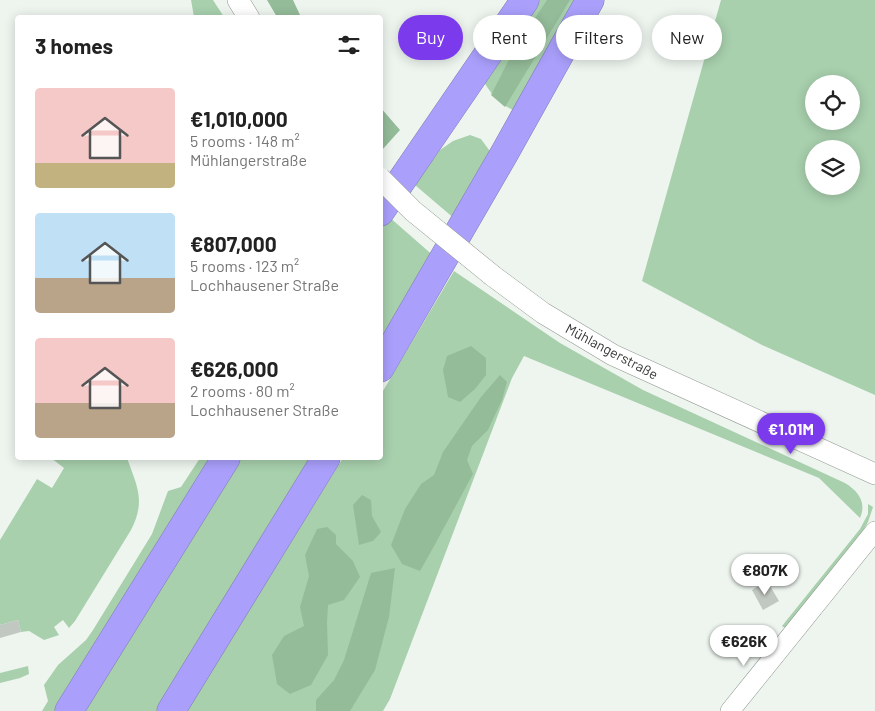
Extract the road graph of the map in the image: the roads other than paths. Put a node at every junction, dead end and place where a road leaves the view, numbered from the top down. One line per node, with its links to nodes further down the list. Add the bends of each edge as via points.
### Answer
1 (238, 0): 4 (main road)
2 (525, 0): 5 (highway)
3 (590, 0): 9 (highway)
4 (247, 15)
5 (428, 141): 6 (highway); 8 (highway)
6 (383, 178)
7 (383, 183): 12 (main road, Mühlangerstraße, bridge, via 493,276 543,313 613,355)
8 (383, 208)
9 (383, 363)
10 (225, 460): 14 (highway)
11 (325, 460): 15 (highway)
12 (875, 474)
13 (875, 531): 16 (street)
14 (69, 711)
15 (172, 711)
16 (730, 711)

